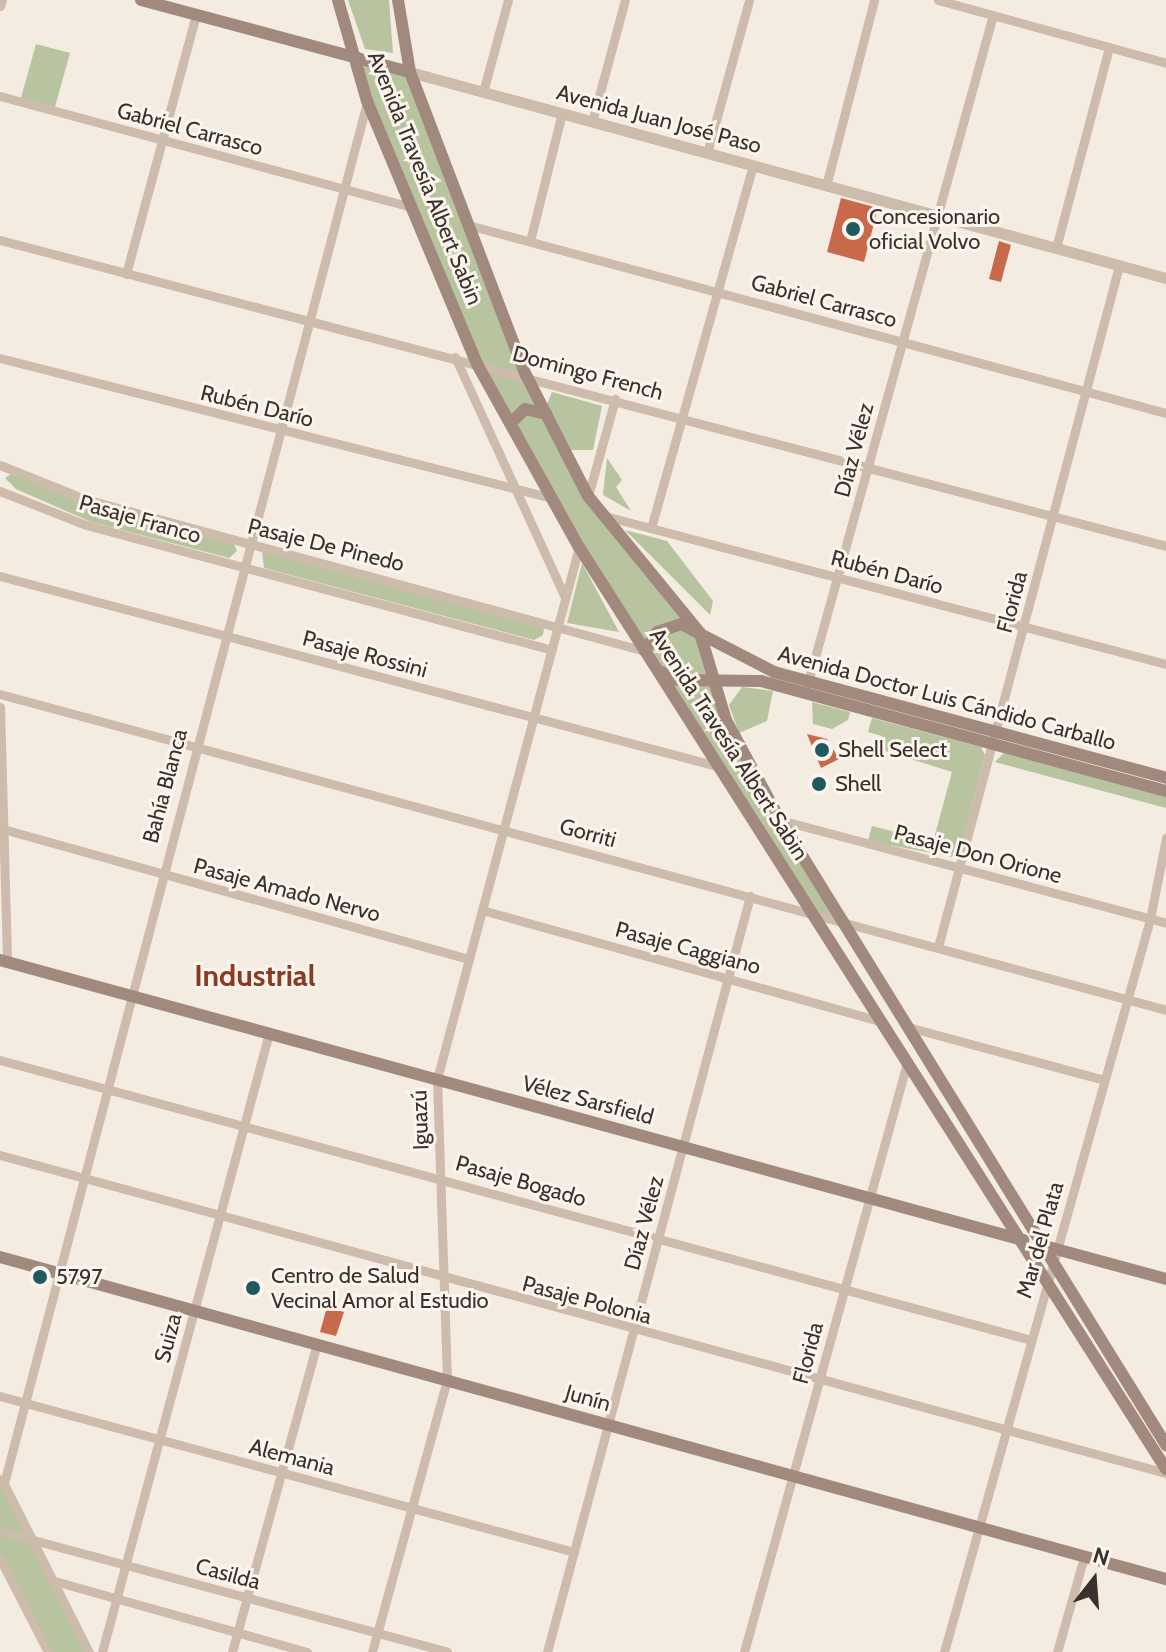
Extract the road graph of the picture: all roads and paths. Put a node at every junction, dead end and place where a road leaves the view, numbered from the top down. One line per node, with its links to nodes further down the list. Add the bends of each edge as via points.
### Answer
1 (143, 0): 9 (main road, Avenida Juan José Paso)
2 (338, 0): 12 (main road, Avenida Travesía Albert Sabin)
3 (398, 0): 14 (main road, Avenida Travesía Albert Sabin)
4 (508, 0): 15 (street)
5 (625, 0): 19 (street)
6 (749, 0): 21 (street)
7 (874, 0): 23 (street)
8 (938, 0): 10 (street)
9 (196, 15): 12 (main road, Avenida Juan José Paso); 20 (street)
10 (993, 15): 11 (street); 26 (street, Díaz Vélez)
11 (1109, 47): 13 (street); 30 (street)
12 (353, 57): 14 (main road, Avenida Juan José Paso); 17 (main road, Avenida Travesía Albert Sabin)
13 (1166, 63)
14 (410, 72): 15 (street, Avenida Juan José Paso); 27 (main road, Avenida Travesía Albert Sabin)
15 (483, 92): 18 (street, Avenida Juan José Paso)
16 (0, 96): 20 (street, Gabriel Carrasco)
17 (367, 101): 24 (street, Bahía Blanca); 25 (main road, Avenida Travesía Albert Sabin)
18 (562, 113): 19 (street, Avenida Juan José Paso); 29 (street)
19 (592, 122): 21 (street, Avenida Juan José Paso)
20 (161, 140): 24 (street, Gabriel Carrasco); 32 (street)
21 (707, 153): 22 (street, Avenida Juan José Paso)
22 (753, 166): 23 (street, Avenida Juan José Paso); 34 (street)
23 (826, 186): 26 (street, Avenida Juan José Paso)
24 (343, 190): 25 (street, Gabriel Carrasco); 35 (street, Bahía Blanca)
25 (417, 209): 39 (main road, Avenida Travesía Albert Sabin)
26 (937, 216): 30 (street, Avenida Juan José Paso); 36 (street, Díaz Vélez)
27 (472, 226): 29 (street, Gabriel Carrasco); 40 (main road, Avenida Travesía Albert Sabin)
28 (0, 240): 32 (street, Domingo French)
29 (530, 241): 34 (street, Gabriel Carrasco)
30 (1056, 248): 31 (street, Avenida Juan José Paso)
31 (1119, 266): 33 (street, Avenida Juan José Paso); 41 (street, Florida)
32 (126, 274): 35 (street, Domingo French)
33 (1166, 278)
34 (718, 291): 36 (street, Gabriel Carrasco); 45 (street)
35 (309, 320): 37 (street, Domingo French); 47 (street, Bahía Blanca)
36 (903, 341): 41 (street, Gabriel Carrasco); 49 (street, Díaz Vélez)
37 (455, 357): 39 (street, Domingo French); 51 (street)
38 (0, 358): 47 (street, Rubén Darío)
39 (477, 364): 40 (street, Domingo French); 46 (main road, Avenida Travesía Albert Sabin)
40 (526, 375): 42 (street, Domingo French); 44 (main road, Avenida Travesía Albert Sabin)
41 (1086, 390): 43 (street, Gabriel Carrasco); 55 (street, Florida)
42 (615, 399): 45 (street, Domingo French); 52 (street)
43 (1166, 413)
44 (546, 414): 46 (main road, via 525,409); 52 (main road, Avenida Travesía Albert Sabin)
45 (683, 417): 49 (street, Domingo French); 56 (street)
46 (512, 422): 53 (main road, Avenida Travesía Albert Sabin)
47 (279, 431): 51 (street, Rubén Darío); 57 (street, Bahía Blanca)
48 (0, 465): 57 (street, Pasaje De Pinedo, via 85,499)
49 (869, 467): 55 (street, Domingo French); 62 (street, Díaz Vélez)
50 (0, 491): 60 (street, Pasaje Franco, via 86,525)
51 (516, 492): 53 (street, Rubén Darío); 63 (street)
52 (588, 496): 54 (main road, Avenida Travesía Albert Sabin)
53 (552, 498): 59 (main road, Avenida Travesía Albert Sabin)
54 (599, 514): 56 (street, Rubén Darío); 66 (main road, Avenida Travesía Albert Sabin)
55 (1053, 516): 58 (street, Domingo French); 65 (street, Florida)
56 (651, 528): 62 (street, Rubén Darío)
57 (249, 543): 60 (street, Bahía Blanca); 64 (street, Pasaje De Pinedo)
58 (1166, 546)
59 (579, 547): 63 (street, Iguazú); 69 (main road, Avenida Travesía Albert Sabin)
60 (243, 566): 67 (street, Bahía Blanca); 68 (street, Pasaje Franco)
61 (0, 576): 67 (street, Pasaje Rossini)
62 (838, 578): 65 (street, Rubén Darío); 75 (street, Díaz Vélez)
63 (565, 598): 64 (street, Iguazú)
64 (558, 626): 68 (street, Iguazú); 69 (street, Pasaje De Pinedo)
65 (1024, 627): 71 (street, Rubén Darío); 79 (street, Florida)
66 (700, 633): 69 (main road, Avenida Doctor Luis Cándido Carballo, via 667,625); 70 (main road, Avenida Travesía Albert Sabin); 75 (main road, Avenida Doctor Luis Cándido Carballo)
67 (224, 635): 78 (street, Pasaje Rossini); 80 (street, Bahía Blanca)
68 (551, 650): 78 (street, Iguazú)
69 (645, 651): 72 (main road, Avenida Travesía Albert Sabin)
70 (708, 653): 73 (main road, via 702,670); 74 (main road, Avenida Travesía Albert Sabin)
71 (1166, 664)
72 (656, 667): 73 (main road, Avenida Doctor Luis Cándido Carballo); 81 (main road, Avenida Travesía Albert Sabin)
73 (687, 679): 74 (main road, Avenida Doctor Luis Cándido Carballo)
74 (714, 680): 75 (main road, Avenida Doctor Luis Cándido Carballo); 84 (main road, Avenida Travesía Albert Sabin, via 726,720)
75 (806, 688): 79 (main road, Avenida Doctor Luis Cándido Carballo)
76 (0, 694): 80 (street, Gorriti)
77 (0, 707): 85 (street)
78 (533, 718): 81 (street, Pasaje Rossini); 86 (street, Iguazú)
79 (995, 738): 82 (main road, Avenida Doctor Luis Cándido Carballo); 83 (main road, Avenida Doctor Luis Cándido Carballo); 88 (street, Florida)
80 (194, 748): 86 (street, Gorriti); 89 (street, Bahía Blanca)
81 (721, 767): 92 (main road, Avenida Travesía Albert Sabin)
82 (1166, 778)
83 (1166, 791)
84 (780, 820): 88 (street, Pasaje Don Orione); 94 (main road, Avenida Travesía Albert Sabin)
85 (3, 829): 89 (street, Pasaje Amado Nervo); 98 (street)
86 (504, 829): 90 (street, Gorriti); 91 (street, Iguazú)
87 (1166, 838): 93 (street, Mar del Plata)
88 (960, 868): 93 (street, Pasaje Don Orione); 96 (street, Florida)
89 (161, 874): 97 (street, Pasaje Amado Nervo); 100 (street, Bahía Blanca)
90 (750, 896): 92 (street, Gorriti); 99 (street, Díaz Vélez)
91 (482, 910): 97 (street, Iguazú); 99 (street, Pasaje Caggiano)
92 (816, 914): 94 (street, Gorriti); 103 (main road, Avenida Travesía Albert Sabin)
93 (1150, 919): 95 (street, Pasaje Don Orione); 101 (street, Mar del Plata)
94 (841, 920): 96 (street, Gorriti); 104 (main road, Avenida Travesía Albert Sabin)
95 (1166, 923)
96 (938, 947): 101 (street, Gorriti)
97 (469, 959): 108 (street, Iguazú)
98 (4, 961): 100 (main road, Vélez Sarsfield)
99 (729, 977): 103 (street, Pasaje Caggiano); 112 (street, Díaz Vélez)
100 (128, 995): 105 (main road, Vélez Sarsfield); 110 (street, Bahía Blanca)
101 (1127, 1000): 102 (street, Gorriti); 109 (street, Mar del Plata)
102 (1166, 1010)
103 (884, 1022): 107 (main road, Avenida Travesía Albert Sabin)
104 (904, 1026): 109 (street); 120 (main road, Avenida Travesía Albert Sabin)
105 (269, 1033): 108 (main road, Vélez Sarsfield); 111 (street, Suiza)
106 (0, 1060): 110 (street, Pasaje Bogado)
107 (907, 1063): 116 (street, Florida); 119 (main road, Avenida Travesía Albert Sabin)
108 (437, 1079): 112 (main road, Vélez Sarsfield); 115 (street, Iguazú)
109 (1104, 1080): 121 (street, Mar del Plata)
110 (104, 1089): 111 (street, Pasaje Bogado); 114 (street, Bahía Blanca)
111 (243, 1128): 115 (street, Pasaje Bogado); 117 (street, Suiza)
112 (683, 1147): 116 (main road, Vélez Sarsfield); 118 (street, Díaz Vélez)
113 (0, 1155): 114 (street, Pasaje Polonia)
114 (82, 1177): 117 (street, Pasaje Polonia); 123 (street, Bahía Blanca)
115 (440, 1177): 118 (street, Pasaje Bogado); 124 (street, Iguazú)
116 (870, 1198): 119 (main road, Vélez Sarsfield); 127 (street, Florida)
117 (219, 1217): 124 (street, Pasaje Polonia); 128 (street, Suiza)
118 (658, 1239): 127 (street, Pasaje Bogado); 129 (street, Díaz Vélez)
119 (1022, 1240): 120 (main road, Vélez Sarsfield); 126 (main road, Avenida Travesía Albert Sabin)
120 (1041, 1245): 121 (main road, Vélez Sarsfield)
121 (1054, 1256): 125 (main road, Vélez Sarsfield); 126 (street, Mar del Plata); 138 (main road)
122 (0, 1257): 123 (main road, Junín)
123 (58, 1272): 128 (main road, Junín); 135 (street, Bahía Blanca)
124 (443, 1279): 129 (street, Pasaje Polonia); 133 (street, Iguazú)
125 (1166, 1279)
126 (1047, 1280): 130 (street, Mar del Plata); 141 (main road, Avenida Travesía Albert Sabin)
127 (845, 1288): 130 (street, Pasaje Bogado); 132 (street, Florida)
128 (194, 1310): 131 (main road, Junín); 139 (street, Suiza)
129 (633, 1331): 132 (street, Pasaje Polonia); 136 (street, Díaz Vélez)
130 (1031, 1340): 137 (street, Mar del Plata)
131 (317, 1344): 133 (main road, Junín); 142 (street)
132 (820, 1378): 137 (street, Pasaje Polonia); 143 (street, Florida)
133 (447, 1380): 136 (main road, Junín); 145 (street, Iguazú)
134 (0, 1396): 135 (street, Alemania)
135 (24, 1403): 139 (street, Alemania); 144 (street, Bahía Blanca)
136 (608, 1425): 143 (main road, Junín); 149 (street, Díaz Vélez)
137 (1006, 1430): 141 (street, Pasaje Polonia); 146 (street, Mar del Plata)
138 (1161, 1430): 140 (main road)
139 (159, 1439): 142 (street, Alemania); 152 (street, Suiza)
140 (1166, 1445)
141 (1166, 1471)
142 (280, 1472): 145 (street, Alemania); 155 (street)
143 (793, 1475): 146 (main road, Junín); 167 (street, Florida)
144 (2, 1479): 148 (street)
145 (412, 1508): 149 (street, Alemania); 158 (street, Iguazú)
146 (979, 1528): 150 (main road, Junín); 168 (street, Mar del Plata)
147 (0, 1531): 148 (street, Casilda)
148 (28, 1538): 152 (street, Casilda); 154 (street)
149 (574, 1552): 166 (street, Díaz Vélez)
150 (1084, 1557): 153 (main road, Junín); 169 (street)
151 (1, 1562): 159 (street)
152 (125, 1565): 155 (street, Casilda); 156 (street, Suiza)
153 (1166, 1579)
154 (51, 1580): 156 (street); 160 (street)
155 (247, 1597): 157 (street); 158 (street, Casilda)
156 (116, 1598): 157 (street); 161 (street, Suiza)
157 (238, 1633): 162 (street); 163 (street)
158 (377, 1633): 164 (street, Iguazú); 165 (street, Casilda)
159 (48, 1652)
160 (89, 1652)
161 (102, 1652)
162 (232, 1652)
163 (307, 1652)
164 (372, 1652)
165 (447, 1652)
166 (547, 1652)
167 (744, 1652)
168 (944, 1652)
169 (1057, 1652)

